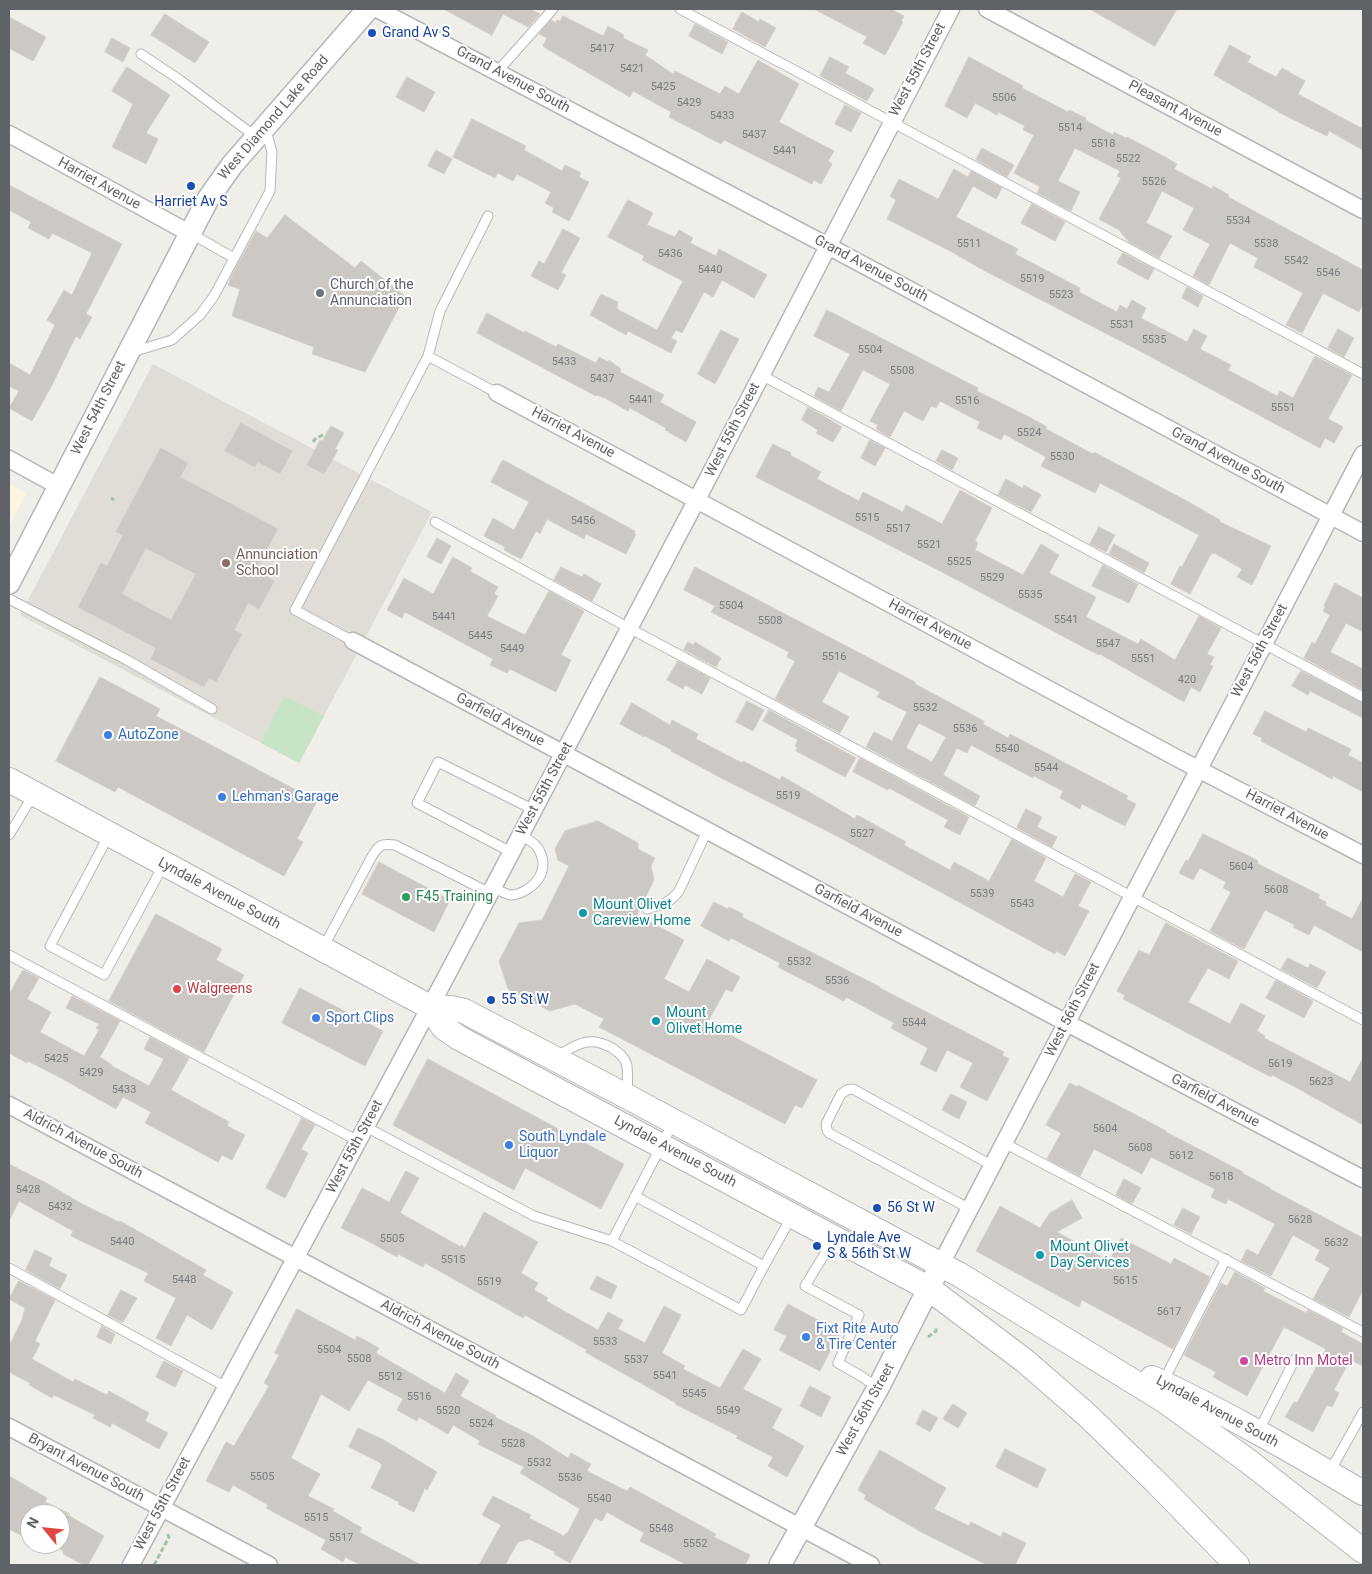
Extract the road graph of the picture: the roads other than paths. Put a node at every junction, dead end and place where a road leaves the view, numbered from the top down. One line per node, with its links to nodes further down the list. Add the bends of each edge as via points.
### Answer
1 (368, 9): 10 (street, West Diamond Lake Road)
2 (377, 9): 8 (street, Grand Avenue South)
3 (553, 9): 8 (lane)
4 (680, 9): 9 (lane)
5 (951, 9): 9 (street, West 55th Street)
6 (987, 9): 12 (street, Pleasant Avenue)
7 (140, 54): 10 (lane)
8 (497, 72): 15 (street, Grand Avenue South)
9 (892, 121): 15 (street, West 55th Street); 19 (lane)
10 (260, 132): 14 (street, West Diamond Lake Road, via 217,184); 16 (lane, via 272,152 270,191)
11 (9, 134): 14 (street, Harriet Avenue)
12 (1363, 210)
13 (488, 216): 18 (lane, via 440,311)
14 (189, 233): 16 (lane); 17 (street, West 54th Street)
15 (828, 246): 20 (street, West 55th Street); 26 (street, Grand Avenue South)
16 (234, 258): 17 (lane, via 200,315 172,340)
17 (127, 354): 24 (street, West 54th Street)
18 (428, 356): 21 (lane); 32 (lane, via 295,610)
19 (1363, 374)
20 (761, 375): 25 (street, West 55th Street); 33 (lane)
21 (497, 393): 25 (street, Harriet Avenue)
22 (1363, 454): 26 (street, West 56th Street)
23 (9, 459): 24 (street)
24 (58, 486): 29 (street, West 54th Street)
25 (697, 499): 31 (street, West 55th Street); 37 (street, Harriet Avenue)
26 (1330, 516): 28 (street, Grand Avenue South); 33 (street, West 56th Street)
27 (435, 522): 31 (lane)
28 (1363, 533)
29 (9, 583)
30 (9, 599): 35 (lane, via 127,660)
31 (629, 628): 36 (street, West 55th Street); 49 (lane)
32 (353, 641): 36 (street, Garfield Avenue)
33 (1264, 644): 34 (lane); 37 (street, West 56th Street)
34 (1363, 697)
35 (212, 709)
36 (563, 754): 40 (street, West 55th Street); 41 (street, Garfield Avenue)
37 (1198, 769): 46 (street, Harriet Avenue); 49 (street, West 56th Street)
38 (9, 780): 39 (main road, Lyndale Avenue South)
39 (34, 794): 42 (main road, Lyndale Avenue South); 44 (lane)
40 (534, 810): 43 (street, West 55th Street); 45 (lane, via 438,762 417,803)
41 (707, 831): 50 (lane, via 673,899); 55 (street, Garfield Avenue)
42 (110, 834): 47 (main road, Lyndale Avenue South); 47 (lane, via 50,946 104,975)
43 (520, 835): 45 (street, West 55th Street); 48 (lane, via 540,850 543,866 540,878 520,894)
44 (9, 836)
45 (511, 852): 48 (street, West 55th Street)
46 (1363, 855)
47 (164, 864): 51 (main road, Lyndale Avenue South)
48 (491, 891): 51 (lane, via 395,845 386,844 377,848); 53 (street, West 55th Street)
49 (1132, 896): 54 (lane); 55 (street, West 56th Street)
50 (647, 909)
51 (322, 949): 53 (main road, Lyndale Avenue South)
52 (9, 955): 60 (lane)
53 (430, 1007): 56 (main road, Lyndale Avenue South, via 464,1011); 60 (street, West 55th Street); 62 (main road, Lyndale Avenue South, via 443,1027 459,1038)
54 (1363, 1020)
55 (1067, 1023): 61 (street, West 56th Street); 64 (street, Garfield Avenue)
56 (554, 1058): 57 (main road, Lyndale Avenue South); 57 (lane, via 574,1047 592,1041 601,1042 624,1058)
57 (628, 1096): 59 (main road, Lyndale Avenue South)
58 (9, 1105): 70 (street, Aldrich Avenue South)
59 (674, 1121): 62 (lane); 72 (main road, Lyndale Avenue South)
60 (362, 1134): 69 (lane, via 534,1216); 70 (street, West 55th Street)
61 (1004, 1143): 63 (street, West 56th Street); 71 (lane)
62 (661, 1145): 65 (lane); 67 (main road, Lyndale Avenue South)
63 (993, 1166): 66 (street, West 56th Street); 66 (lane, via 854,1090 841,1094 826,1124 829,1133)
64 (1363, 1179)
65 (635, 1196): 69 (lane); 73 (lane)
66 (970, 1209): 72 (street, West 56th Street)
67 (792, 1214): 68 (main road, Lyndale Avenue South); 73 (lane)
68 (831, 1236): 75 (main road, Lyndale Avenue South); 79 (lane, via 824,1255 805,1286 860,1315 838,1363)
69 (612, 1240): 73 (lane, via 741,1310)
70 (296, 1258): 78 (street, West 55th Street); 87 (street, Aldrich Avenue South)
71 (1226, 1259): 76 (lane); 80 (lane)
72 (941, 1264): 75 (street, West 56th Street); 80 (main road, Lyndale Avenue South, via 1067,1341)
73 (764, 1266)
74 (9, 1268): 78 (lane)
75 (928, 1288): 79 (street, West 56th Street); 93 (main road, Lyndale Avenue South, via 997,1339 1087,1415)
76 (1363, 1332)
77 (1295, 1359): 83 (lane)
78 (226, 1387): 86 (street, West 55th Street)
79 (878, 1388): 87 (street, West 56th Street)
80 (1159, 1389): 83 (main road, Lyndale Avenue South, via 1208,1405); 88 (main road)
81 (1363, 1412): 84 (lane)
82 (9, 1427): 86 (street, Bryant Avenue South)
83 (1258, 1432): 84 (main road, Lyndale Avenue South)
84 (1329, 1473): 85 (main road, Lyndale Avenue South)
85 (1363, 1493)
86 (161, 1508): 89 (street, West 55th Street); 90 (street, Bryant Avenue South)
87 (800, 1528): 91 (street, West 56th Street); 92 (street, Aldrich Avenue South)
88 (1363, 1551)
89 (130, 1565)
90 (269, 1565)
91 (780, 1565)
92 (871, 1565)
93 (1237, 1565)

